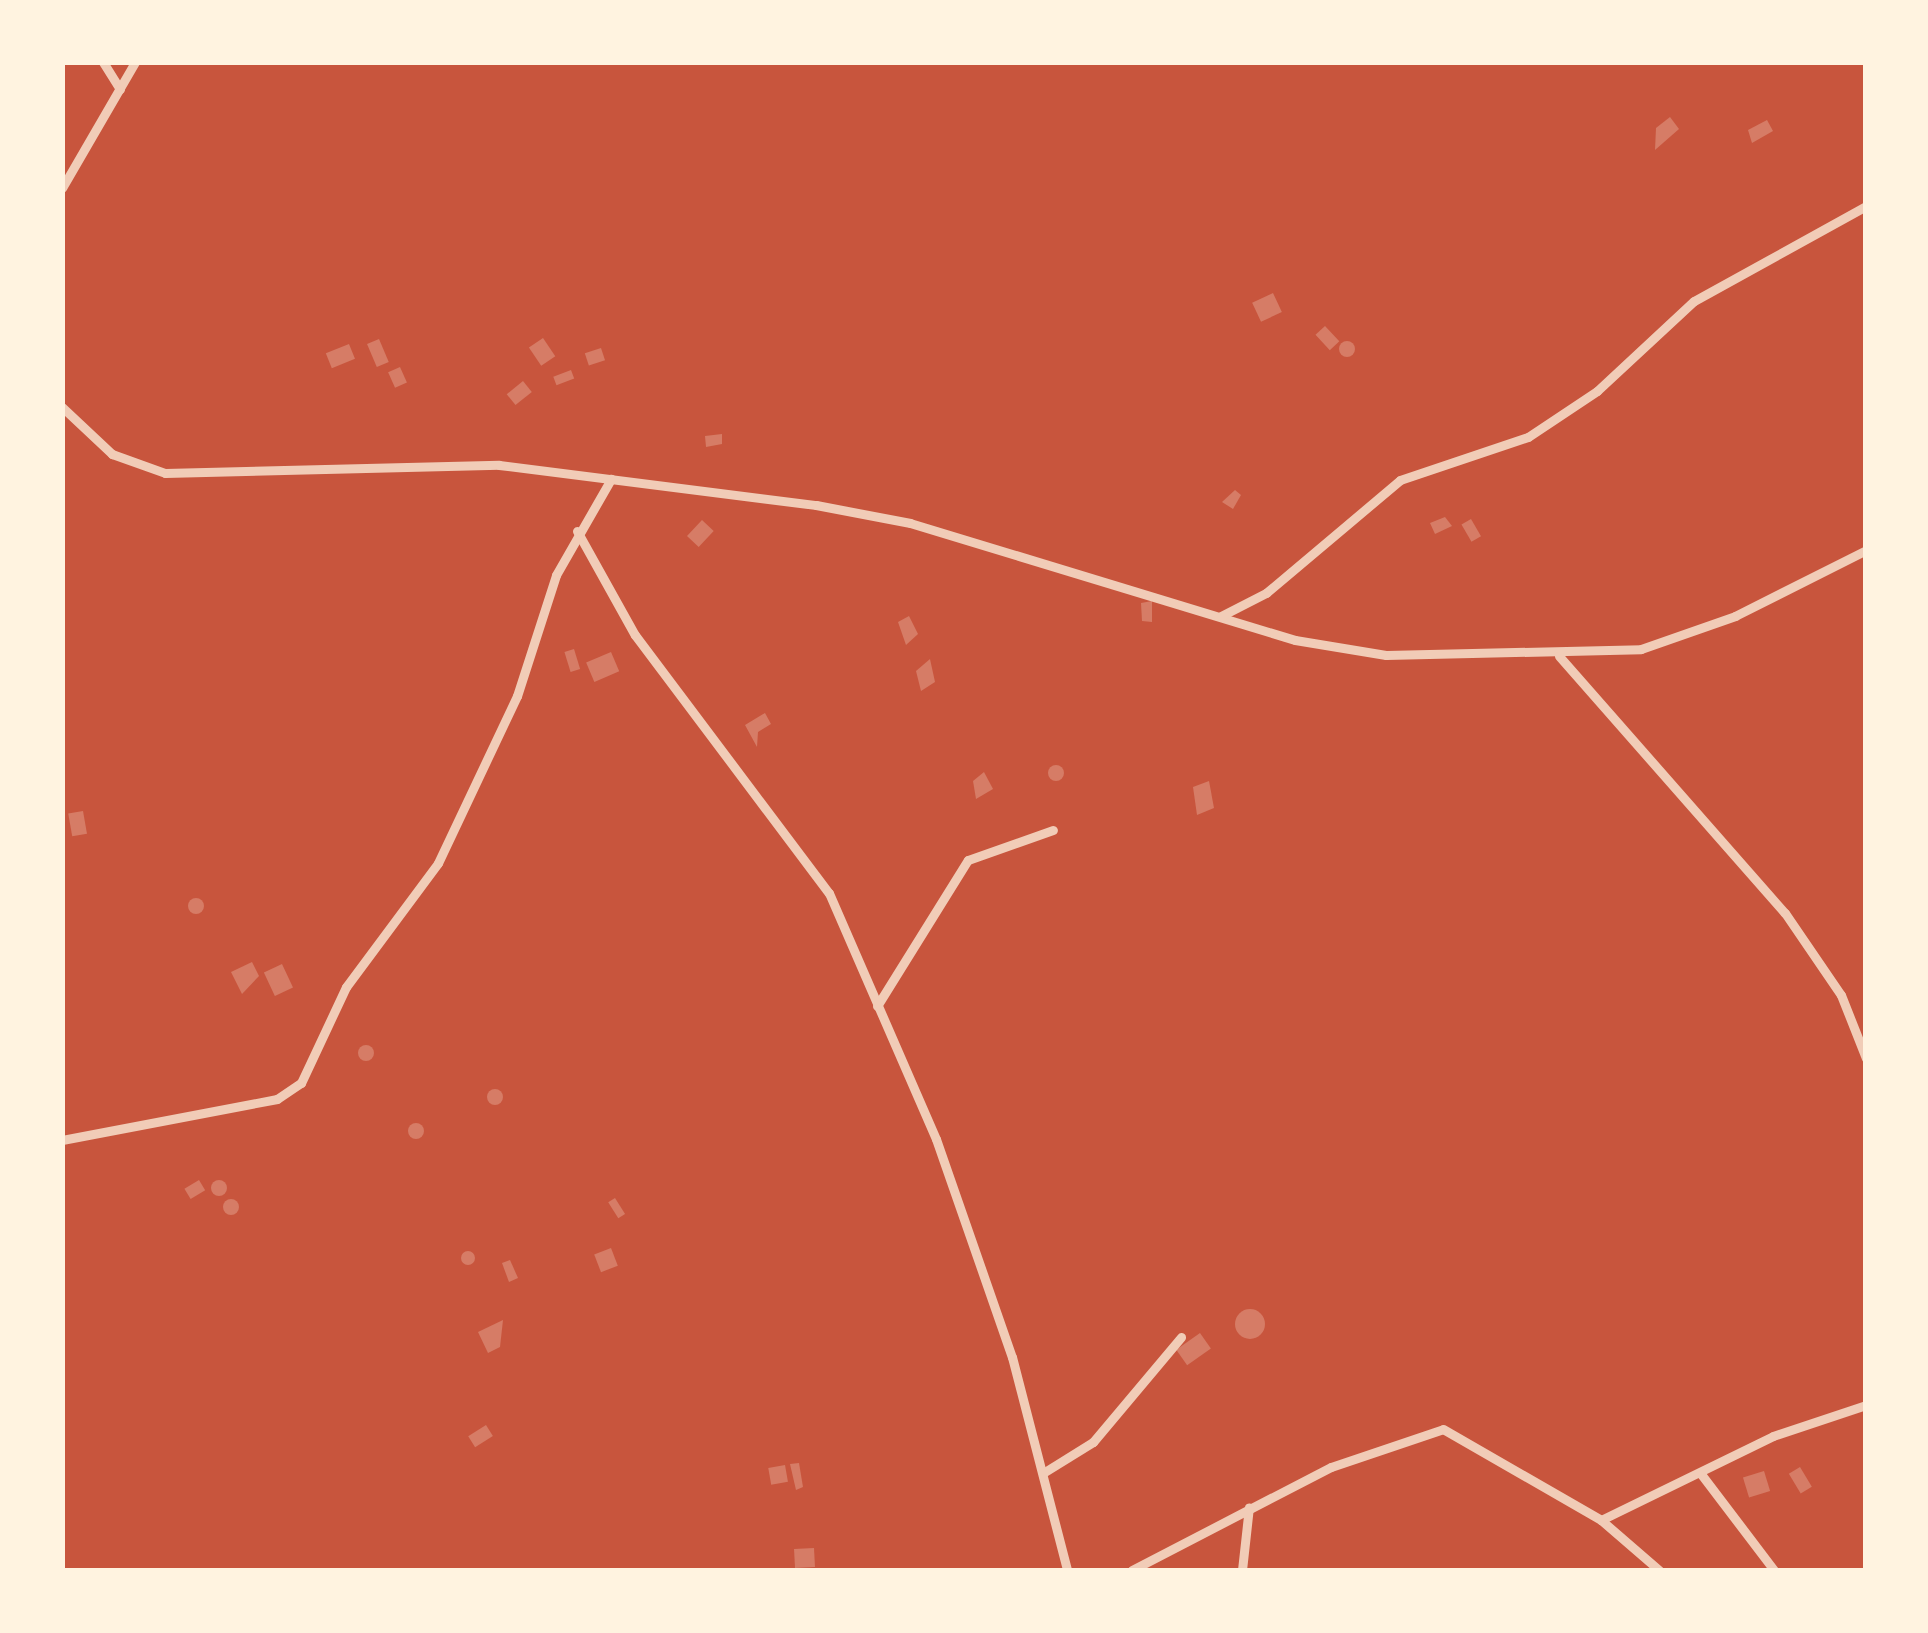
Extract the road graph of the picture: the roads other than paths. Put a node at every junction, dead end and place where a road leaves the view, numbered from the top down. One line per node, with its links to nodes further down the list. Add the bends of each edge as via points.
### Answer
1 (103, 62): 3 (street)
2 (135, 62): 3 (street)
3 (120, 89): 4 (street)
4 (62, 188)
5 (1866, 206): 10 (street, via 1694,300 1597,391 1528,437 1400,480 1266,592)
6 (62, 407): 7 (street, via 112,454 165,473 499,465)
7 (612, 479): 8 (street); 10 (street, via 910,523)
8 (577, 531): 13 (street, via 635,635 814,868); 15 (street, via 464,812 438,864 346,987 301,1083 277,1099)
9 (1866, 550): 11 (street, via 1694,631 1641,649)
10 (1221, 616): 11 (street, via 1370,653)
11 (1559, 656): 14 (street, via 1785,912 1840,995)
12 (1052, 830): 13 (street, via 968,860)
13 (877, 1006): 18 (street, via 936,1139)
14 (1866, 1058)
15 (62, 1140)
16 (1182, 1337): 18 (street, via 1093,1442)
17 (1866, 1405): 19 (street, via 1772,1436)
18 (1043, 1474): 22 (street)
19 (1701, 1474): 21 (street); 26 (street)
20 (1250, 1507): 21 (street, via 1331,1466 1443,1429); 23 (street); 24 (street)
21 (1601, 1520): 25 (street)
22 (1068, 1570)
23 (1132, 1570)
24 (1242, 1570)
25 (1659, 1570)
26 (1774, 1570)

